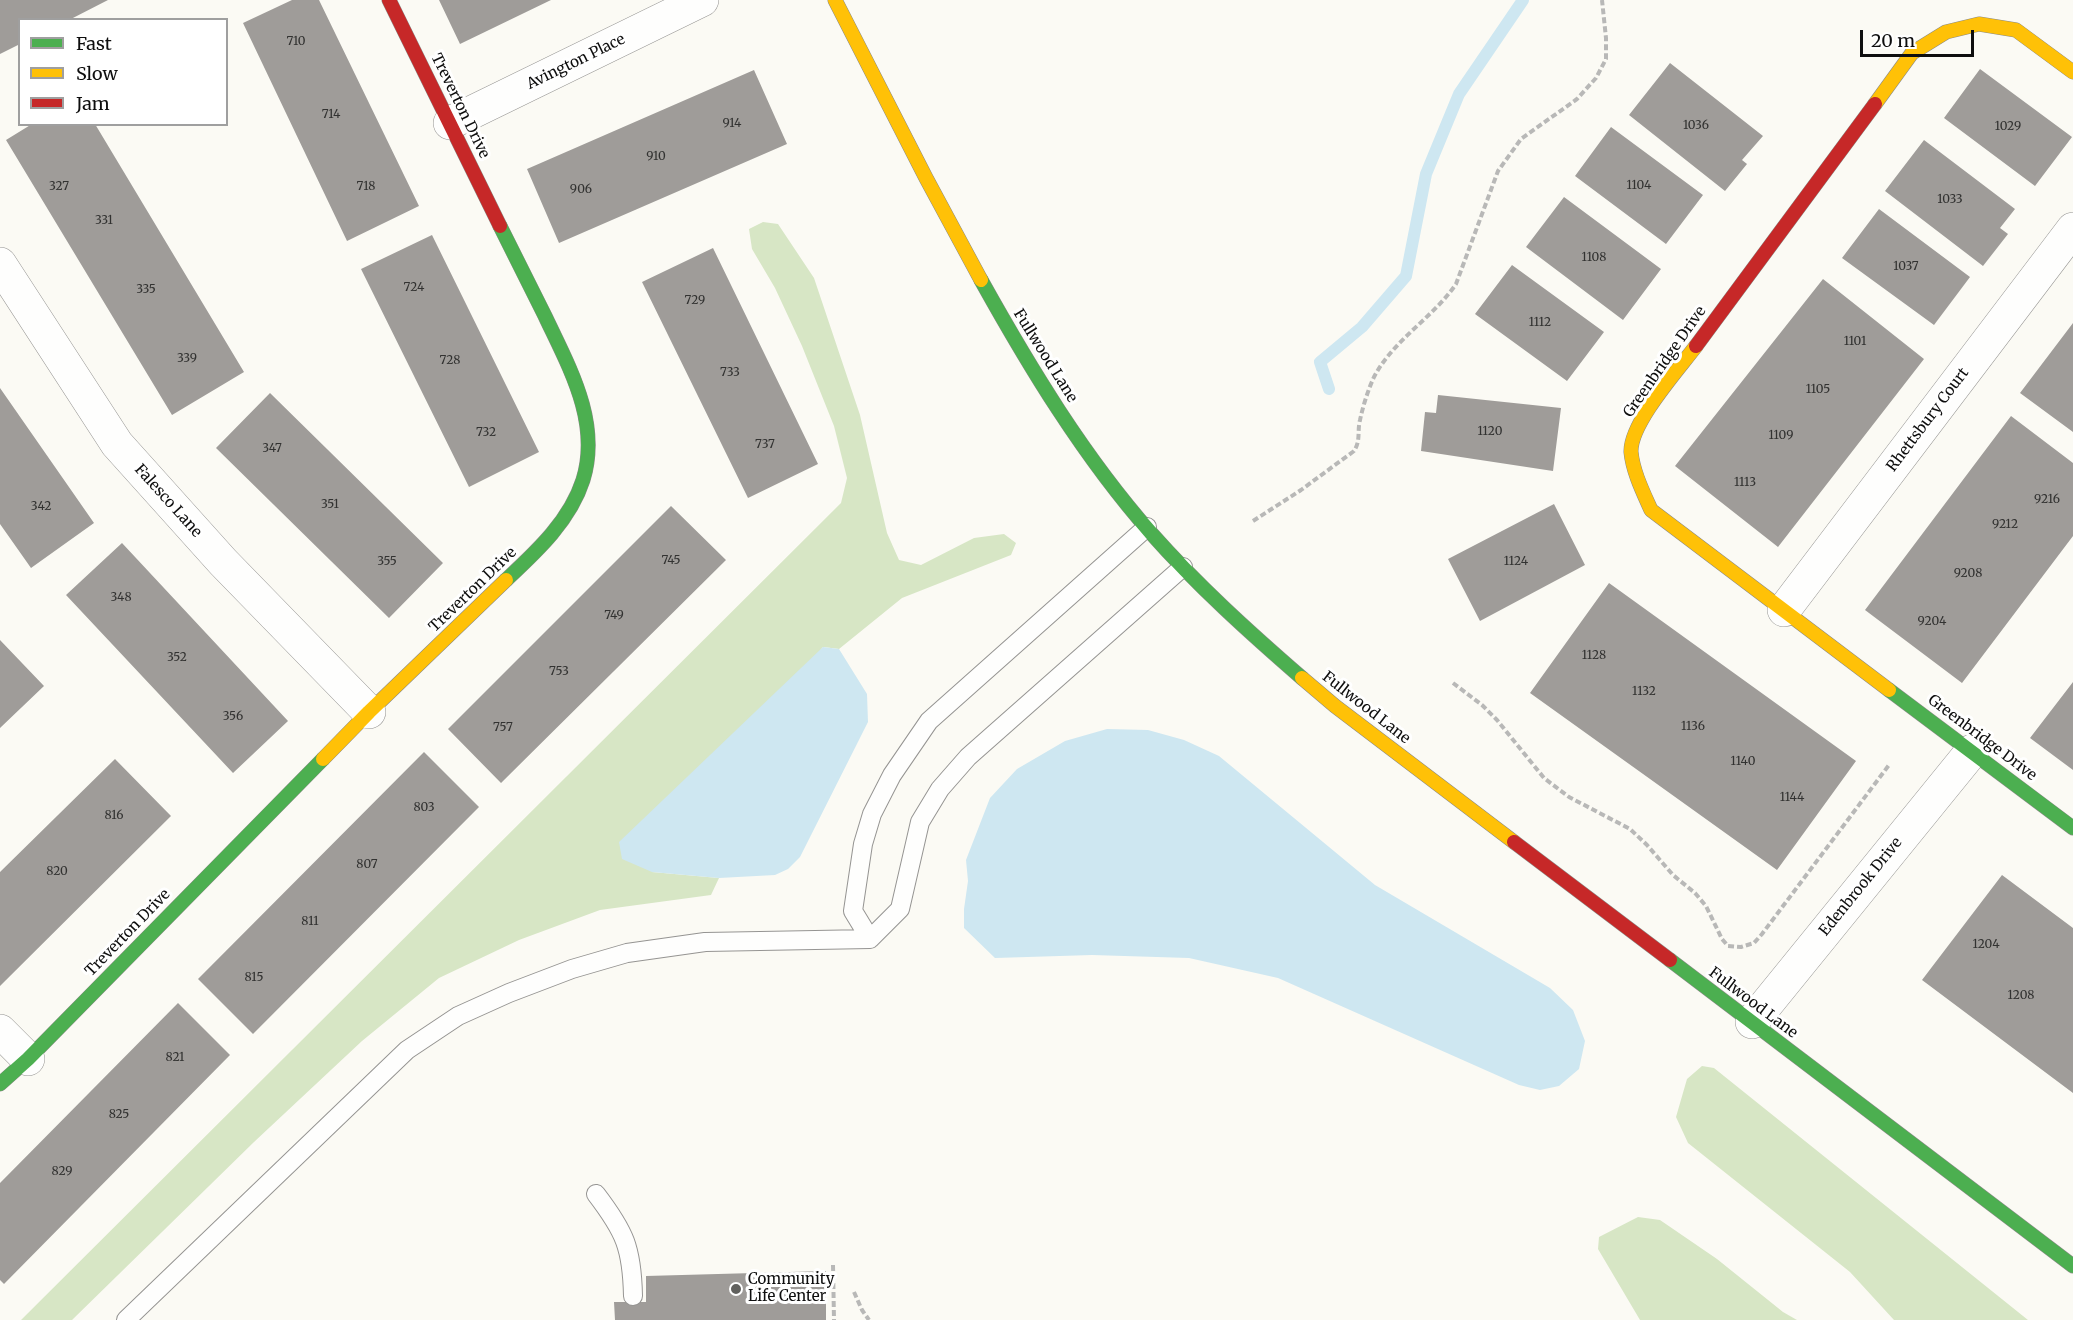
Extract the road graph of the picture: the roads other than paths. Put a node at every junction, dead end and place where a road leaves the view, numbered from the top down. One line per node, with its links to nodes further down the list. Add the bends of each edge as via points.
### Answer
1 (389, 0): 5 (street, Treverton Drive)
2 (702, 0): 5 (street, Avington Place)
3 (835, 0): 8 (street, Fullwood Lane, via 994,305 1098,466)
4 (2073, 72): 10 (street, Greenbridge Drive, via 2016,30 1979,24 1946,32 1912,53 1639,422 1630,451 1651,510)
5 (450, 123): 11 (street, Treverton Drive, via 571,370 584,406 589,443 584,480 566,515 540,548)
6 (2073, 229): 10 (street, Rhettsbury Court)
7 (0, 264): 11 (street, Falesco Lane, via 117,444 223,562)
8 (1147, 527): 9 (street, Fullwood Lane); 14 (lane, via 929,721 911,746 872,814 863,844 853,911)
9 (1183, 567): 14 (lane, via 968,757 940,789 920,822 900,909); 15 (street, Fullwood Lane, via 1204,591 1335,706)
10 (1784, 610): 12 (street, Greenbridge Drive)
11 (369, 712): 17 (street, Treverton Drive)
12 (1972, 752): 13 (street, Greenbridge Drive); 15 (street, Edenbrook Drive)
13 (2073, 828)
14 (870, 939): 22 (lane, via 705,942 627,953 572,969 458,1016 407,1050)
15 (1752, 1022): 20 (street, Fullwood Lane)
16 (0, 1031): 17 (street)
17 (28, 1059): 18 (street, Treverton Drive)
18 (0, 1084)
19 (596, 1194): 21 (lane, via 626,1240)
20 (2073, 1266)
21 (633, 1296)
22 (126, 1320)

